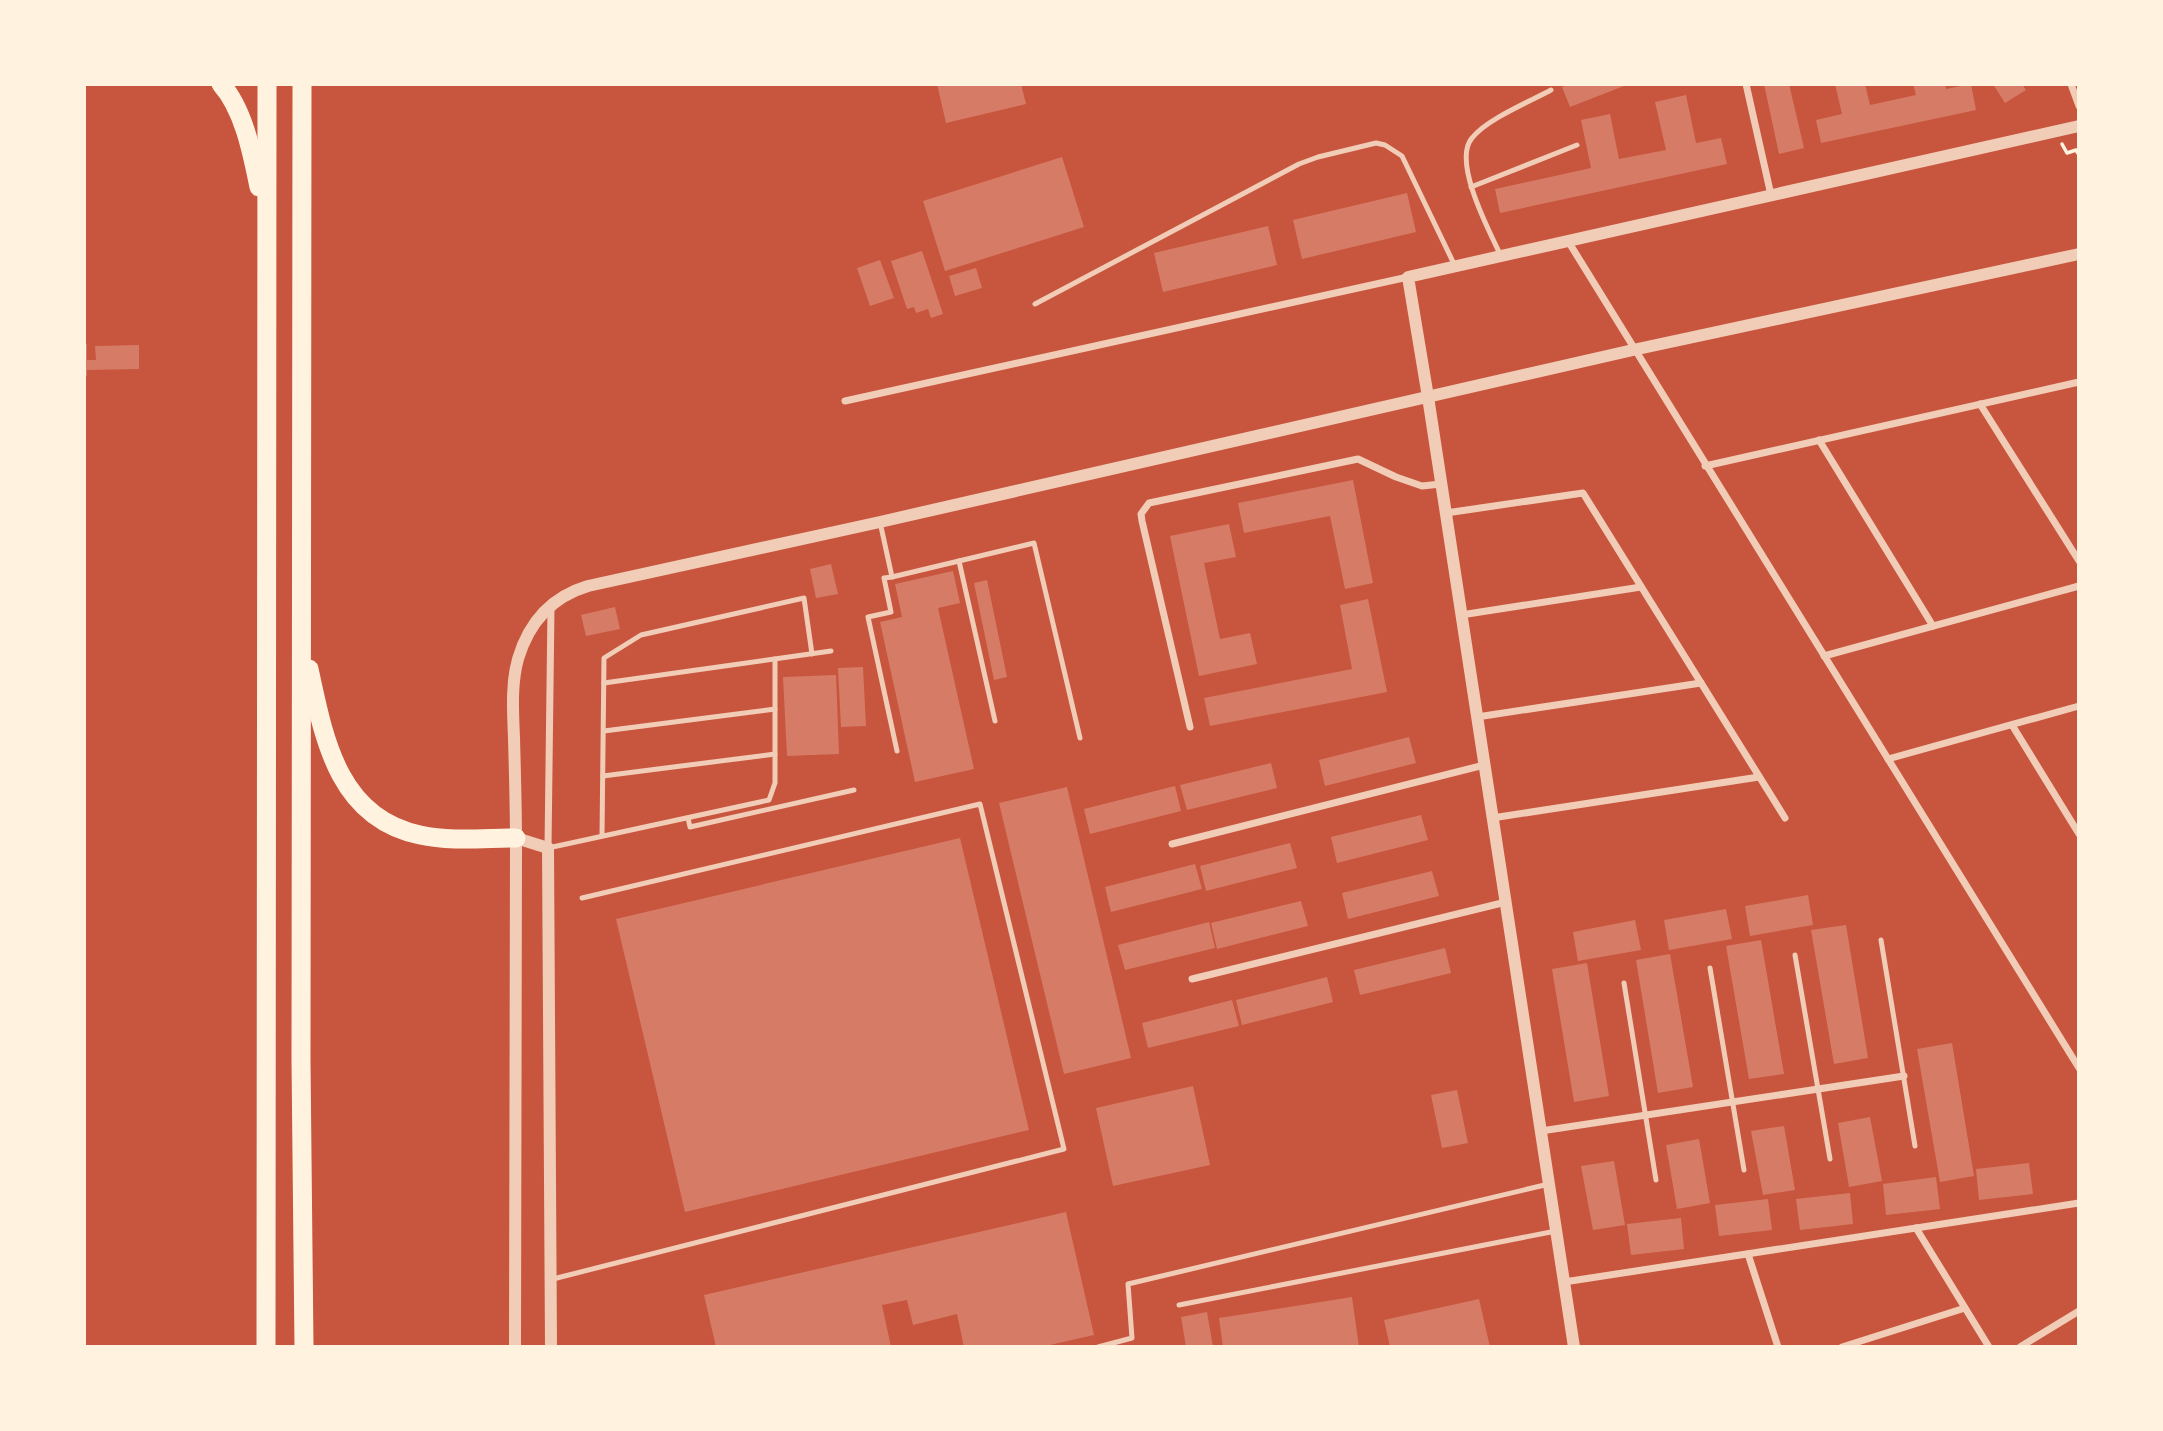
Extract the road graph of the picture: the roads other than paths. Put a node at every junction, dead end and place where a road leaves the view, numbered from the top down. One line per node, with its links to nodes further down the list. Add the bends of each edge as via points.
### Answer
1 (221, 84): 12 (highway, via 244,129)
2 (267, 84): 12 (highway)
3 (302, 84): 37 (highway)
4 (1746, 84): 11 (street)
5 (2071, 84): 7 (street)
6 (1551, 90): 10 (lane, via 1481,128 1469,141 1466,160)
7 (2079, 106)
8 (2079, 126): 11 (street)
9 (1577, 145): 10 (lane)
10 (1471, 187): 15 (lane)
11 (1771, 195): 13 (street)
12 (267, 222): 94 (highway)
13 (1567, 240): 15 (street); 19 (street)
14 (2079, 254): 19 (street)
15 (1501, 256): 16 (street)
16 (1455, 266): 17 (street); 18 (lane, via 1402,156 1376,143 1299,164)
17 (1408, 277): 21 (street); 22 (street)
18 (1035, 304)
19 (1633, 350): 21 (street); 25 (street)
20 (2079, 382): 23 (street)
21 (1428, 397): 26 (street); 28 (street)
22 (845, 401)
23 (1980, 404): 24 (street); 30 (street)
24 (1819, 440): 25 (street); 36 (street)
25 (1705, 466): 40 (street)
26 (1441, 484): 27 (street); 49 (street, via 1422,486 1358,459 1149,503 1142,521)
27 (1446, 513): 33 (street, via 1583,493); 35 (street)
28 (880, 522): 31 (lane); 34 (street, via 587,586)
29 (959, 561): 31 (lane); 47 (lane); 51 (lane, via 1034,543)
30 (2079, 561)
31 (892, 577): 52 (lane, via 884,578 891,612 868,617)
32 (2079, 586): 36 (street)
33 (1641, 587): 35 (street); 43 (street)
34 (551, 604): 64 (street, via 534,622 517,661 513,692); 66 (street)
35 (1461, 615): 46 (street)
36 (1933, 626): 40 (street)
37 (302, 634): 64 (highway, via 328,744 343,779 361,804 388,824 420,835); 95 (highway)
38 (831, 651): 39 (lane)
39 (812, 654): 41 (lane); 42 (lane, via 804,598 641,635 604,658)
40 (1824, 656): 54 (street)
41 (775, 659): 42 (lane); 45 (lane)
42 (604, 683): 50 (lane)
43 (1701, 683): 46 (street); 57 (street)
44 (2079, 706): 48 (street)
45 (775, 709): 50 (lane); 53 (lane)
46 (1477, 717): 55 (street)
47 (995, 721)
48 (2012, 725): 54 (street); 62 (street)
49 (1190, 727)
50 (604, 731): 56 (lane)
51 (1080, 738)
52 (897, 751)
53 (775, 754): 56 (lane); 59 (lane, via 775,783 769,800)
54 (1888, 759): 74 (street)
55 (1484, 765): 60 (street); 65 (street)
56 (603, 776): 63 (lane)
57 (1759, 777): 60 (street); 61 (street)
58 (854, 790): 59 (lane, via 690,827)
59 (688, 818): 63 (lane)
60 (1492, 818): 68 (street)
61 (1785, 818)
62 (2079, 834)
63 (603, 836): 66 (lane)
64 (516, 838): 66 (street); 96 (street)
65 (1172, 844)
66 (548, 848): 89 (street)
67 (582, 898): 89 (lane, via 980,804 1064,1149)
68 (1506, 902): 72 (street); 79 (street)
69 (1881, 940): 75 (lane)
70 (1795, 955): 76 (lane)
71 (1710, 968): 77 (lane)
72 (1192, 979)
73 (1624, 983): 78 (lane)
74 (2079, 1068)
75 (1904, 1076): 76 (street); 80 (lane)
76 (1818, 1089): 77 (street); 81 (lane)
77 (1733, 1102): 78 (street); 82 (lane)
78 (1646, 1115): 79 (street); 83 (lane)
79 (1541, 1131): 84 (street)
80 (1915, 1146)
81 (1830, 1159)
82 (1744, 1170)
83 (1656, 1180)
84 (1549, 1184): 87 (street); 98 (lane, via 1128,1284 1132,1338)
85 (2079, 1203): 86 (street)
86 (1916, 1228): 88 (street); 92 (street)
87 (1556, 1231): 90 (street); 91 (lane)
88 (1748, 1254): 90 (street); 100 (street)
89 (551, 1279): 97 (street)
90 (1564, 1282): 99 (street)
91 (1179, 1305)
92 (1965, 1308): 101 (street); 102 (street)
93 (2079, 1311): 103 (street)
94 (266, 1347)
95 (303, 1347)
96 (515, 1347)
97 (551, 1347)
98 (1098, 1347)
99 (1574, 1347)
100 (1778, 1347)
101 (1842, 1347)
102 (1989, 1347)
103 (2020, 1347)

